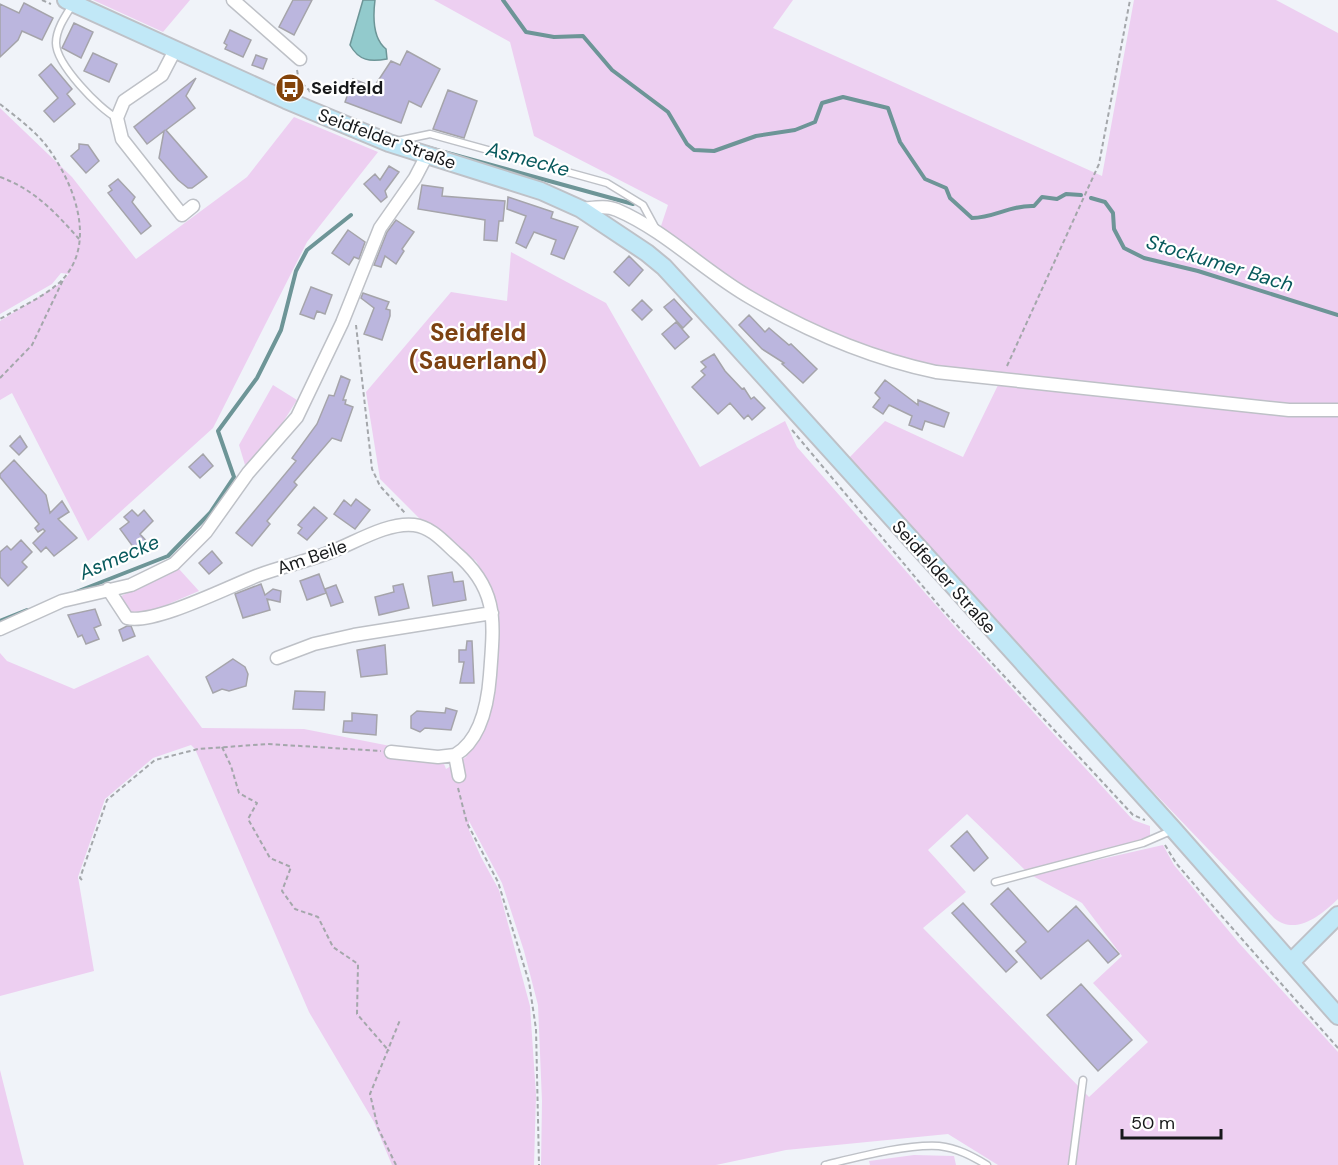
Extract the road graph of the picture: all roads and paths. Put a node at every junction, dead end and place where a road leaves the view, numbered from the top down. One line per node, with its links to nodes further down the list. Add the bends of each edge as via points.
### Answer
1 (233, 0): 5 (street)
2 (1130, 0): 19 (path, via 1099,164)
3 (69, 2): 4 (main road, Seidfelder Straße); 8 (lane, via 58,34 58,52 98,107)
4 (175, 50): 7 (main road, Seidfelder Straße); 8 (street, via 162,75 124,101)
5 (300, 59): 7 (path, via 298,81 309,90)
6 (0, 104): 15 (path, via 44,142 68,179 79,211)
7 (308, 109): 9 (main road, Seidfelder Straße)
8 (117, 118): 12 (street, via 122,139 182,214)
9 (389, 142): 10 (main road, Seidfelder Straße); 14 (lane, via 430,134 607,183 643,205)
10 (427, 155): 13 (main road, Seidfelder Straße, via 541,191); 24 (street, via 416,178 380,228 350,306 297,417 248,473 206,532 174,564 131,585)
11 (0, 177): 15 (path, via 30,190)
12 (193, 206)
13 (581, 209): 14 (street, Seidfelder Straße, via 616,210); 32 (main road, Seidfelder Straße, via 664,267)
14 (658, 235): 19 (street, Seidfelder Straße, via 751,299 852,349 936,372)
15 (80, 239): 16 (path)
16 (66, 274): 17 (path, via 59,283); 20 (path, via 32,345)
17 (0, 319)
18 (356, 321): 23 (path, via 372,469 380,486)
19 (1002, 377): 21 (street, Seidfelder Straße, via 1289,410)
20 (0, 378)
21 (1338, 410)
22 (790, 426): 32 (path, via 794,436 949,616 1133,815)
23 (414, 525): 24 (street, Am Beile, via 398,526 137,621 127,618); 25 (street, via 433,533 480,575)
24 (108, 589): 26 (street, via 62,601)
25 (492, 613): 27 (street, via 314,644); 30 (street, via 487,702 469,743)
26 (0, 630)
27 (277, 658)
28 (222, 747): 29 (path, via 315,745); 33 (path, via 155,760 107,800); 40 (path, via 239,793 257,803 249,819 270,858 291,867 282,891 295,909 318,916 333,947 358,964 357,1014)
29 (392, 752): 30 (street)
30 (455, 755): 31 (street)
31 (459, 776): 43 (path, via 461,808 498,882 529,982 536,1029)
32 (1167, 832): 34 (lane, via 1143,843); 36 (main road, Seidfelder Straße); 39 (path, via 1176,863)
33 (82, 880)
34 (995, 882)
35 (1338, 915): 36 (main road)
36 (1291, 962): 37 (main road, Seidfelder Straße)
37 (1338, 1016)
38 (400, 1020): 40 (path)
39 (1338, 1048)
40 (389, 1051): 42 (path, via 370,1094 378,1128)
41 (1083, 1080): 46 (lane)
42 (396, 1165)
43 (538, 1165)
44 (825, 1165): 45 (lane, via 867,1154 939,1146 967,1153)
45 (987, 1165)
46 (1072, 1165)

